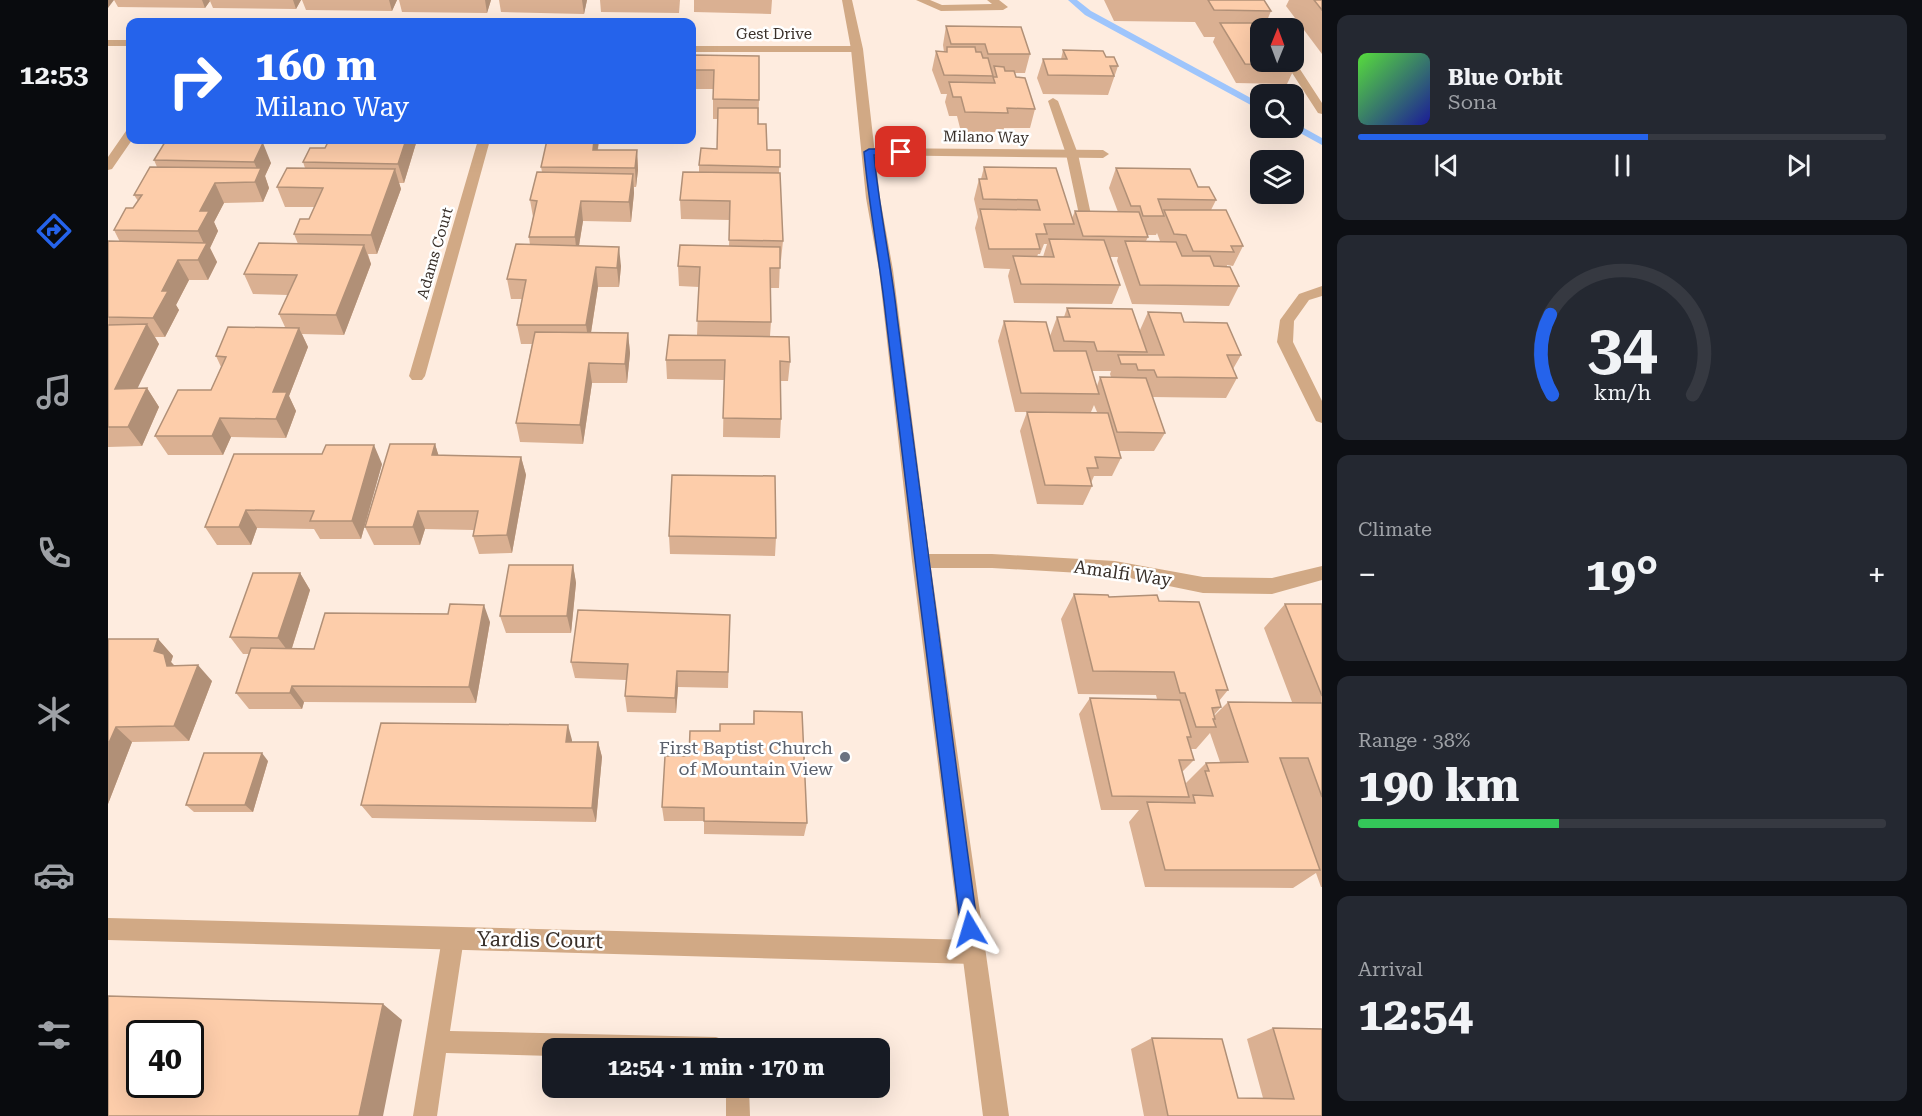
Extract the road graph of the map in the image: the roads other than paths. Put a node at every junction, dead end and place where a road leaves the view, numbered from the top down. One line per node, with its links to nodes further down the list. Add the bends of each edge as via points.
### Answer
1 (847, 0): 7 (street)
2 (921, 0): 3 (lane, via 941,8 1003,7)
3 (992, 0)
4 (108, 43): 5 (street)
5 (126, 43)
6 (696, 49): 7 (street, Gest Drive)
7 (857, 49): 13 (street)
8 (1297, 72): 10 (lane)
9 (1053, 101): 14 (lane)
10 (1322, 111)
11 (126, 140): 16 (street)
12 (483, 144): 19 (street, Adams Court)
13 (869, 152): 14 (street, Milano Way); 21 (street)
14 (1072, 154): 15 (street, Milano Way); 17 (lane)
15 (1103, 154)
16 (108, 166)
17 (1087, 224)
18 (1322, 291): 20 (street, via 1304,297 1287,320 1285,342)
19 (417, 376)
20 (1322, 417)
21 (921, 561): 22 (street, Amalfi Way, via 1114,568 1203,585 1272,586); 25 (street)
22 (1322, 573)
23 (108, 929): 24 (street, Yardis Court)
24 (453, 938): 25 (street, Yardis Court); 26 (lane)
25 (973, 952): 31 (street)
26 (437, 1042): 27 (lane); 29 (lane)
27 (542, 1044)
28 (738, 1098): 30 (lane)
29 (425, 1116)
30 (738, 1116)
31 (996, 1116)

